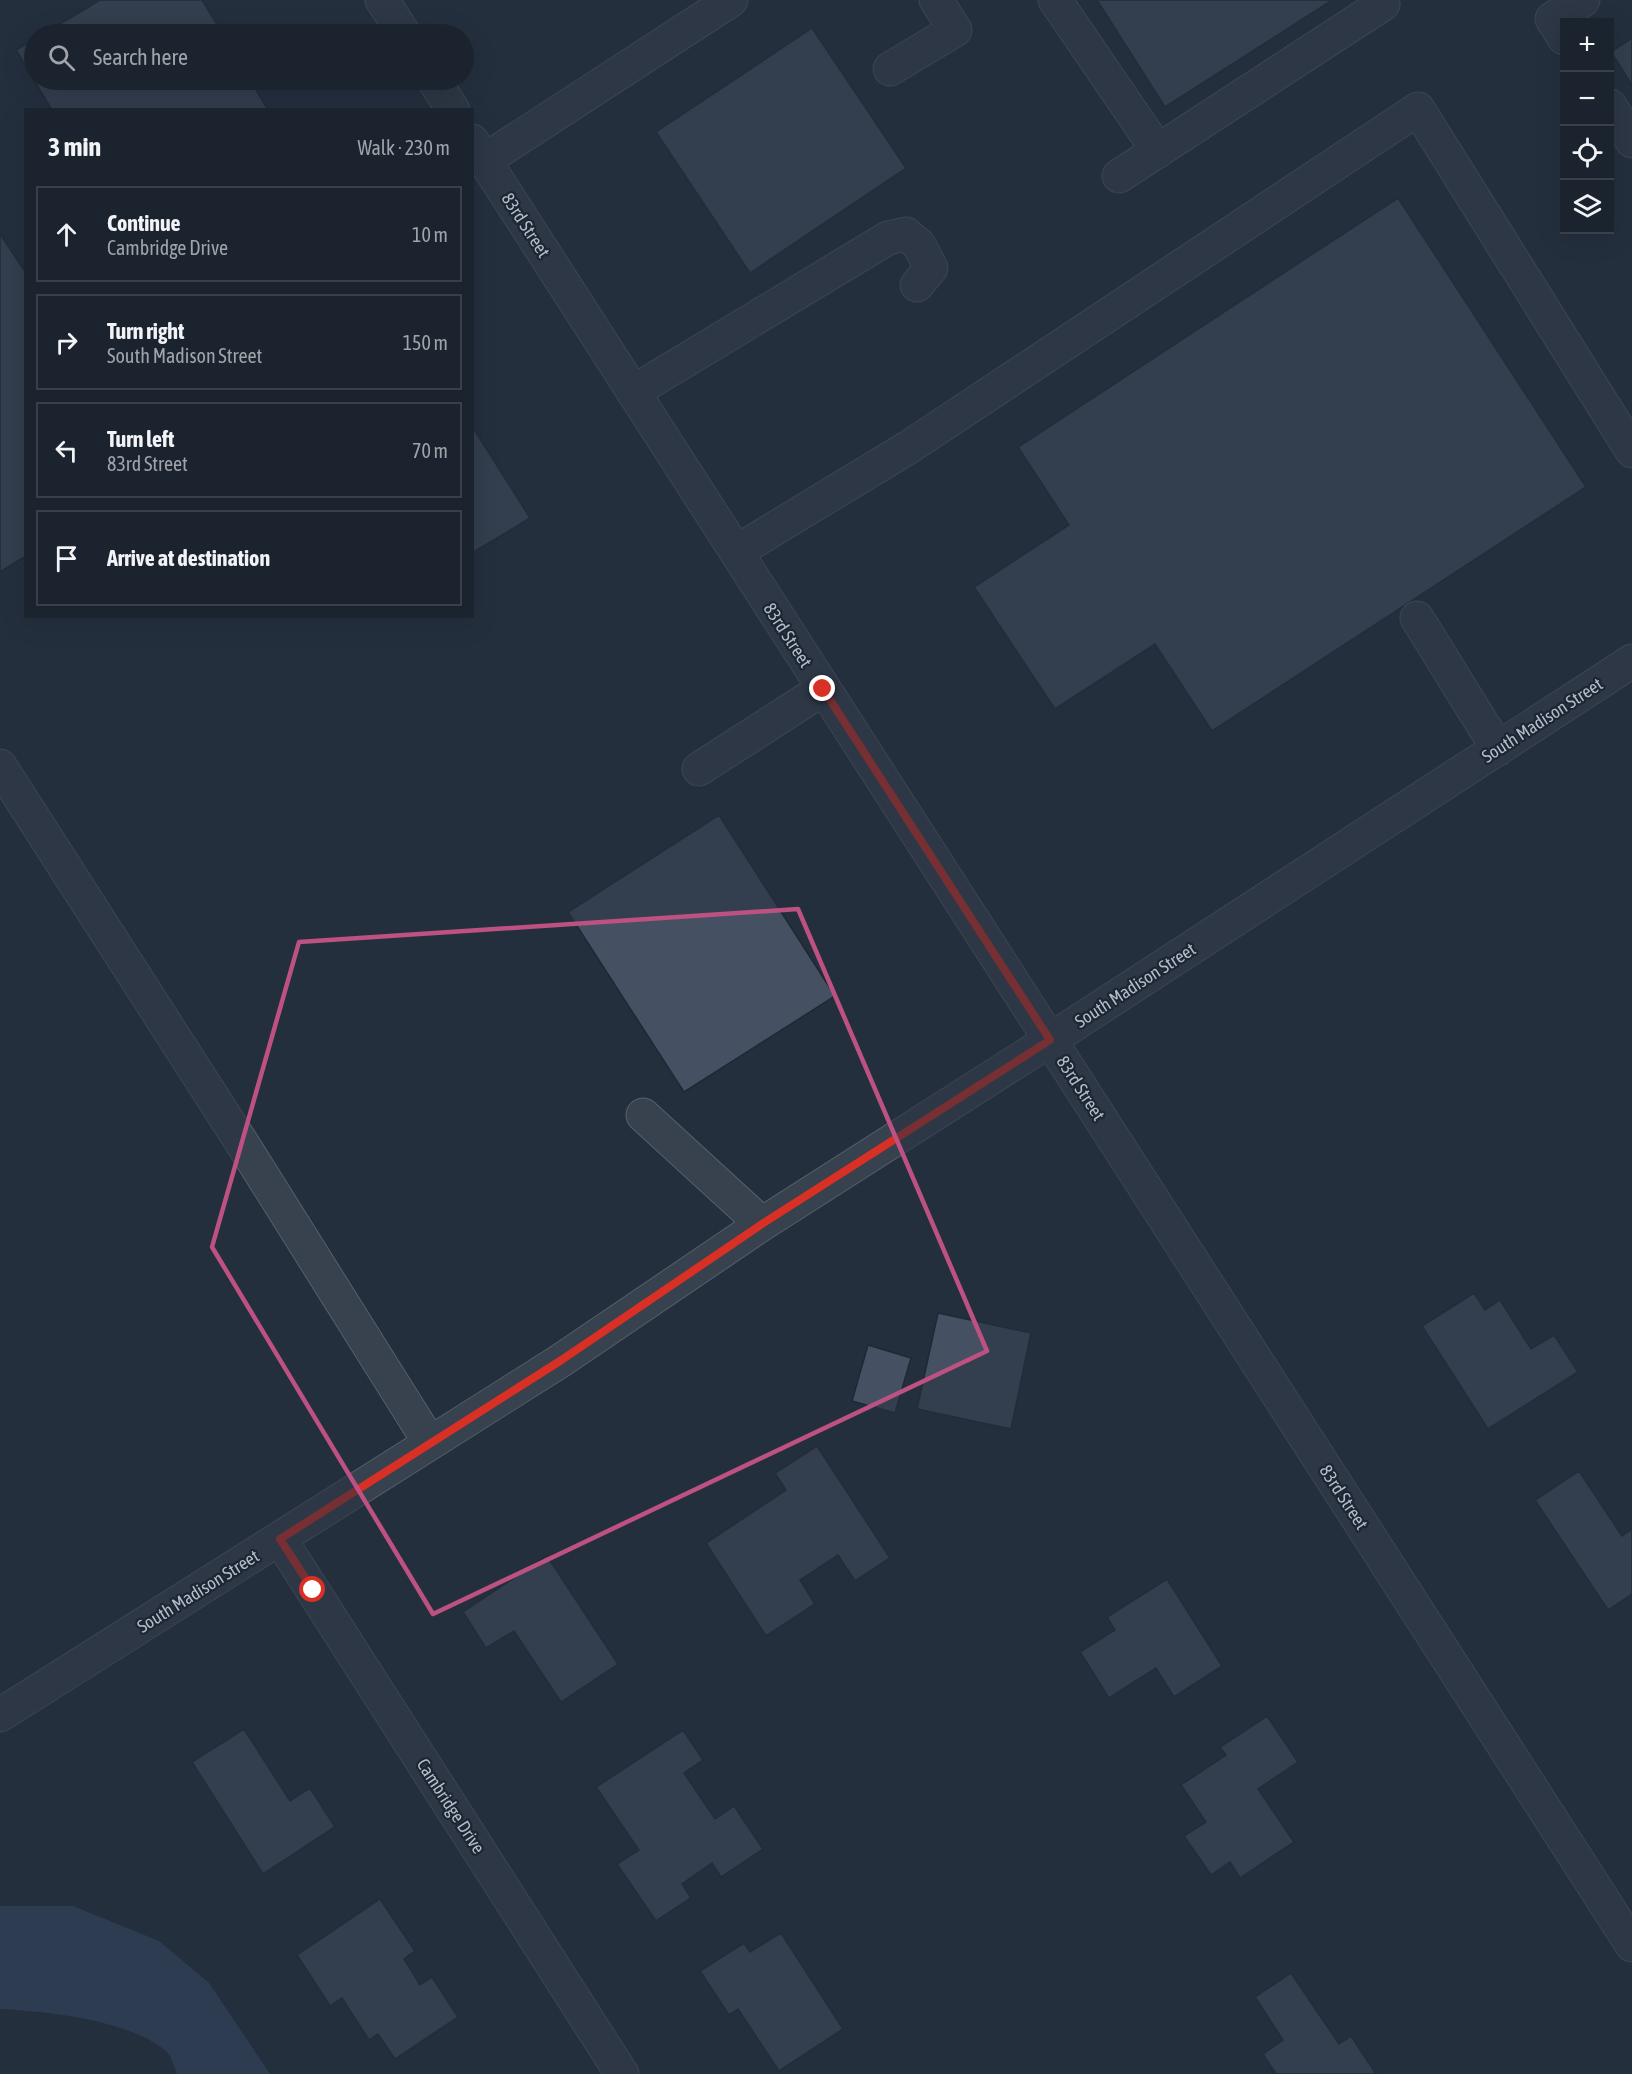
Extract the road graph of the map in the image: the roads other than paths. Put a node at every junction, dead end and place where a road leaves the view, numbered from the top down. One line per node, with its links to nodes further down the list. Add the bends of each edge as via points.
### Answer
1 (382, 0): 7 (street)
2 (731, 0): 14 (street)
3 (936, 0): 9 (street, via 955,30)
4 (1055, 0): 15 (street)
5 (1381, 0): 15 (street, via 1383,4)
6 (1582, 0): 8 (street, via 1552,19)
7 (398, 24)
8 (1560, 32)
9 (890, 69)
10 (440, 90): 11 (street)
11 (452, 108)
12 (1614, 112): 13 (street)
13 (1632, 141)
14 (479, 150): 18 (street, 83rd Street)
15 (1158, 151): 16 (street)
16 (1119, 176)
17 (917, 285): 18 (street, via 931,268 919,245 906,234 888,238)
18 (633, 392): 20 (street, 83rd Street)
19 (1632, 451): 20 (street, via 1418,109 909,447)
20 (735, 552): 23 (street, 83rd Street)
21 (1417, 618): 24 (street)
22 (1632, 661): 24 (street, South Madison Street)
23 (823, 689): 26 (street); 27 (street, 83rd Street)
24 (1498, 748): 27 (street, South Madison Street)
25 (0, 766): 30 (street)
26 (699, 769)
27 (1050, 1040): 29 (street, South Madison Street); 33 (street, 83rd Street)
28 (643, 1115): 29 (street)
29 (762, 1224): 30 (street, South Madison Street, via 560,1361)
30 (430, 1443): 31 (street, South Madison Street)
31 (280, 1539): 32 (street, South Madison Street); 34 (street, Cambridge Drive)
32 (0, 1715)
33 (1632, 1945)
34 (622, 2074)

